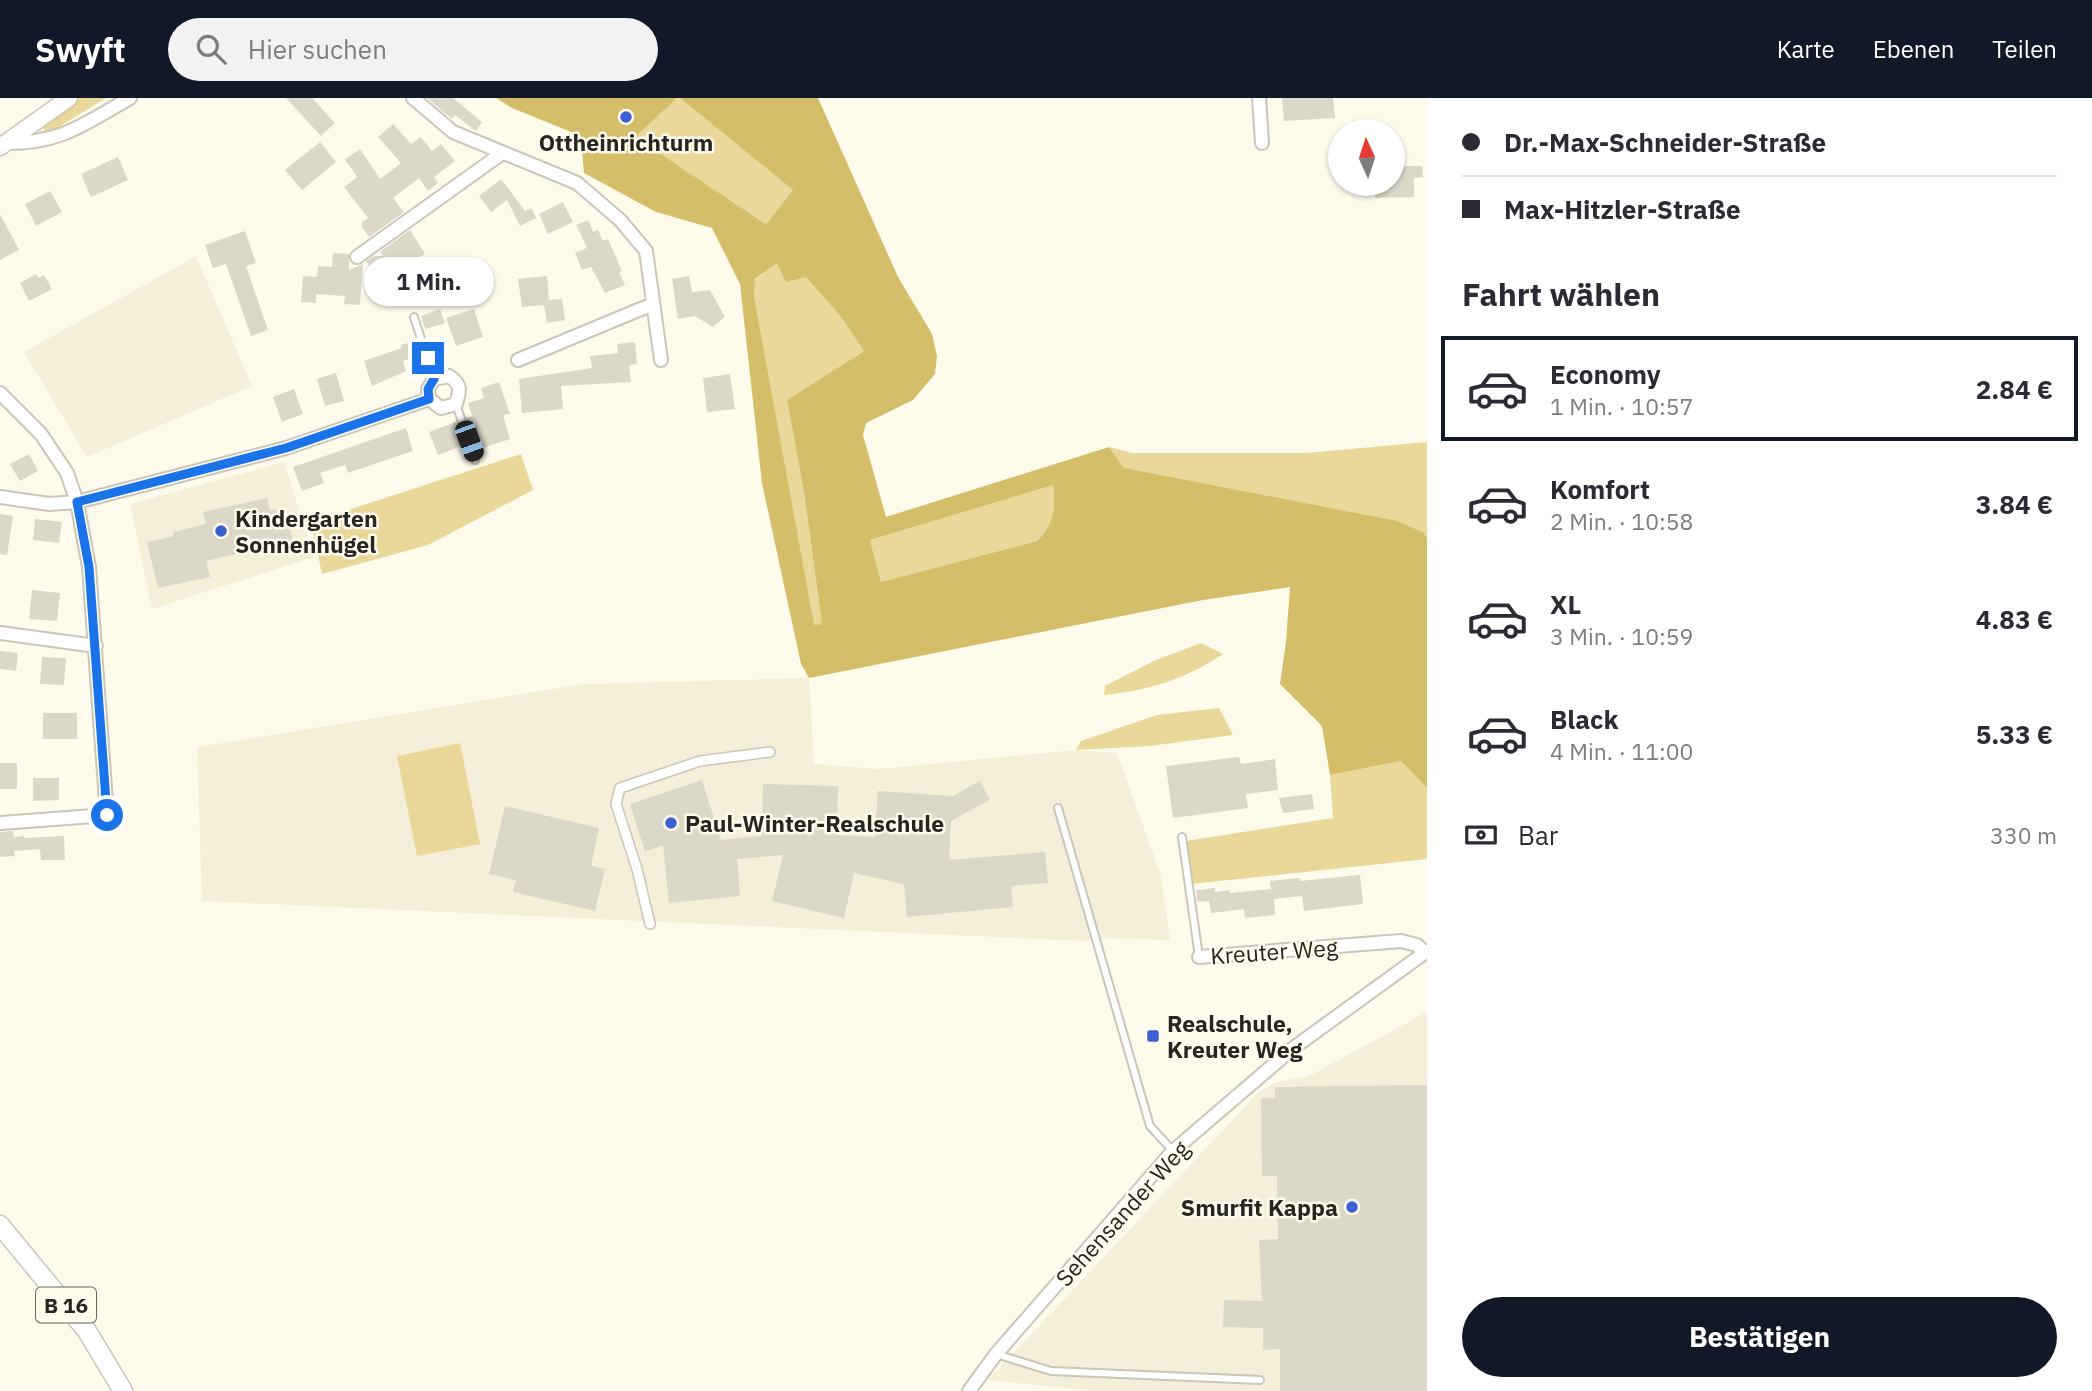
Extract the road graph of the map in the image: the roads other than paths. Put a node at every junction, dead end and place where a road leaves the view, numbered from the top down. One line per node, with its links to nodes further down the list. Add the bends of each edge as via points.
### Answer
1 (69, 98): 6 (main road)
2 (130, 98): 6 (street, via 65,135)
3 (413, 98): 7 (street, via 453,132)
4 (1259, 98): 5 (street)
5 (1262, 143)
6 (3, 145)
7 (501, 154): 8 (street); 9 (street, via 577,184 620,219 646,251)
8 (357, 257)
9 (653, 304): 11 (street); 12 (street)
10 (414, 317): 13 (lane)
11 (518, 360)
12 (661, 360)
13 (434, 379): 15 (street); 16 (street, via 449,376 458,382)
14 (0, 393): 19 (street, via 41,434 67,473)
15 (429, 399): 16 (street, via 441,408); 19 (street, via 286,448)
16 (456, 404): 17 (lane)
17 (475, 460)
18 (0, 497): 19 (street, via 49,504)
19 (77, 502): 21 (street)
20 (0, 634): 21 (street)
21 (96, 646): 24 (street, via 107,815)
22 (770, 752): 26 (street, via 700,761 620,788 616,804)
23 (1058, 807): 29 (lane, via 1150,1126)
24 (0, 823)
25 (1182, 837): 28 (lane, Kreuter Weg)
26 (650, 925)
27 (1426, 952): 28 (street, Kreuter Weg, via 1401,941); 29 (street, Sehensander Weg, via 1292,1049)
28 (1199, 957)
29 (1173, 1151): 31 (street, Sehensander Weg)
30 (0, 1225): 33 (main road, B 16, via 87,1331)
31 (996, 1354): 32 (lane, via 1051,1371); 34 (street, Sehensander Weg)
32 (1260, 1380)
33 (123, 1391)
34 (969, 1391)

